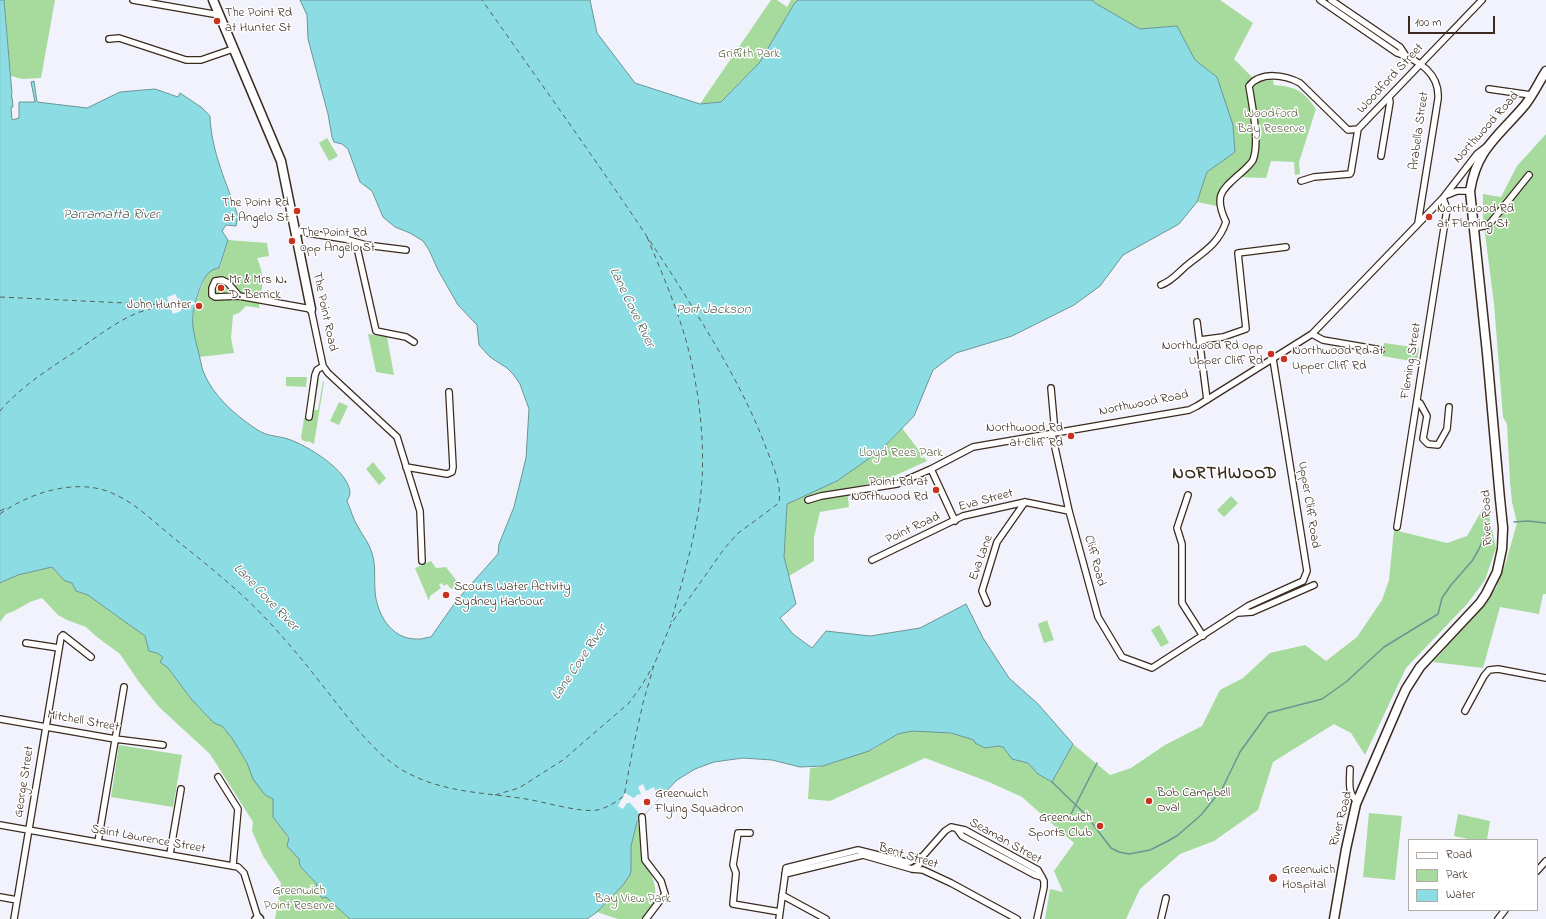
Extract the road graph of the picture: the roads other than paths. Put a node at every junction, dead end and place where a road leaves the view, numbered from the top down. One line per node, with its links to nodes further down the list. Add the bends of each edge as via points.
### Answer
1 (133, 0): 6 (street)
2 (213, 0): 6 (main road, The Point Road)
3 (1320, 0): 9 (street, Arabella Street, via 1397,53)
4 (1331, 0): 9 (street, Arabella Street, via 1400,47)
5 (1482, 0): 10 (street, Woodford Street)
6 (219, 15): 8 (main road, The Point Road)
7 (109, 39): 8 (street, via 119,38 186,60 201,60)
8 (233, 48): 24 (main road, The Point Road, via 281,161)
9 (1406, 56): 10 (street, Arabella Street)
10 (1420, 65): 14 (street, Woodford Street); 22 (street, Arabella Street, via 1435,80 1438,92)
11 (1546, 71): 13 (main road, Northwood Road)
12 (1489, 89): 13 (street)
13 (1532, 95): 16 (main road, Northwood Road)
14 (1389, 97): 15 (street, Woodford Street); 17 (street)
15 (1358, 129): 19 (street, via 1350,174 1314,177); 28 (street, Woodford Street, via 1348,130 1300,83 1292,79 1260,77 1254,80 1249,86 1255,128 1253,159 1224,189 1220,199 1226,222 1222,233 1206,252 1169,282)
16 (1486, 147): 20 (main road, River Road, via 1475,168); 21 (street, Northwood Road, via 1477,154)
17 (1381, 156)
18 (1529, 175): 23 (street, via 1488,225)
19 (1301, 181)
20 (1470, 191): 21 (street, Northwood Road, via 1453,192); 23 (main road, River Road)
21 (1443, 198): 22 (street, Northwood Road); 41 (street, Fleming Street, via 1447,209)
22 (1418, 223): 32 (street, Northwood Road)
23 (1474, 228): 73 (main road, River Road, via 1503,528 1500,560 1480,603 1420,667 1406,689)
24 (295, 231): 25 (street); 30 (main road, The Point Road)
25 (356, 243): 27 (street); 34 (street, via 376,331 406,337)
26 (1286, 247): 33 (street, via 1238,253 1246,329 1223,337)
27 (406, 250)
28 (1161, 285)
29 (239, 296): 29 (street, via 215,297 211,292 215,282 222,280); 30 (street)
30 (311, 309): 37 (street, The Point Road)
31 (1197, 322): 33 (street)
32 (1312, 334): 35 (street, via 1324,340); 36 (street, Northwood Road)
33 (1200, 340): 40 (street)
34 (414, 342)
35 (1381, 350)
36 (1273, 359): 40 (street, Northwood Road); 57 (street, Upper Cliff Road, via 1307,571 1303,581)
37 (323, 366): 43 (street, via 315,375); 45 (street, The Point Road, via 330,376 397,437)
38 (1051, 388): 44 (street, Cliff Road)
39 (449, 392): 45 (street, via 452,472 447,474)
40 (1207, 400): 44 (street, Northwood Road, via 1189,410)
41 (1417, 402): 42 (street, via 1427,416 1423,438 1428,444 1438,445 1447,429); 52 (street, Fleming Street)
42 (1449, 406)
43 (309, 417)
44 (1053, 434): 46 (street, Northwood Road, via 973,447); 50 (street, Cliff Road)
45 (406, 467): 54 (street, The Point Road, via 420,511)
46 (931, 469): 48 (street, Northwood Road, via 896,484); 51 (street, Point Road)
47 (1188, 495): 58 (street, via 1177,528 1182,544 1182,603)
48 (808, 500)
49 (1024, 502): 50 (street, Eva Street); 51 (street, Eva Street); 56 (street, Eva Lane, via 997,542 982,591)
50 (1069, 511): 62 (street, Cliff Road, via 1098,617 1122,657)
51 (955, 520): 53 (street, Point Road)
52 (1397, 527)
53 (872, 560)
54 (422, 562)
55 (1314, 585): 57 (street, Upper Cliff Road, via 1252,612)
56 (987, 603)
57 (1238, 613): 58 (street, Upper Cliff Road)
58 (1203, 636): 62 (street, Upper Cliff Road)
59 (26, 642): 60 (street)
60 (59, 648): 61 (street, via 63,635); 67 (street, George Street)
61 (91, 657)
62 (1152, 668)
63 (1546, 678): 65 (street, via 1498,669 1489,670)
64 (124, 687): 68 (street)
65 (1465, 711)
66 (0, 719): 67 (street, Mitchell Street)
67 (45, 727): 68 (street, Mitchell Street); 76 (street, George Street)
68 (115, 739): 69 (street, Mitchell Street); 78 (street)
69 (162, 746)
70 (1350, 769): 73 (street, via 1350,792 1352,798)
71 (218, 777): 82 (street, via 238,809)
72 (181, 789): 79 (street)
73 (1357, 801): 100 (main road, River Road)
74 (642, 817): 94 (street, via 645,860 661,881 664,894)
75 (0, 825): 76 (street, Saint Lawrence Street)
76 (29, 830): 78 (street, Saint Lawrence Street); 89 (street, George Street)
77 (750, 833): 91 (street, via 738,833 733,865 736,872 733,904)
78 (98, 842): 79 (street, Saint Lawrence Street)
79 (170, 854): 82 (street, Saint Lawrence Street)
80 (922, 857): 83 (street, Seaman Street, via 920,864); 85 (street, Bent Street, via 906,862 858,850 786,868); 98 (street, Seaman Street, via 951,827 965,830 1038,870 1044,888)
81 (1546, 861): 84 (street)
82 (233, 865): 93 (street, via 244,873)
83 (912, 869): 85 (street, Bent Street, via 863,855); 97 (street, Bent Street, via 923,870 951,883)
84 (1538, 870)
85 (786, 874): 86 (street)
86 (782, 895): 91 (street); 96 (street)
87 (0, 898): 89 (street)
88 (1166, 898): 99 (street)
89 (17, 900): 92 (street, George Street)
90 (1504, 911): 101 (street)
91 (780, 912): 95 (street)
92 (14, 919)
93 (257, 919)
94 (646, 919)
95 (779, 919)
96 (826, 919)
97 (1017, 919)
98 (1038, 919)
99 (1160, 919)
100 (1334, 919)
101 (1498, 919)

